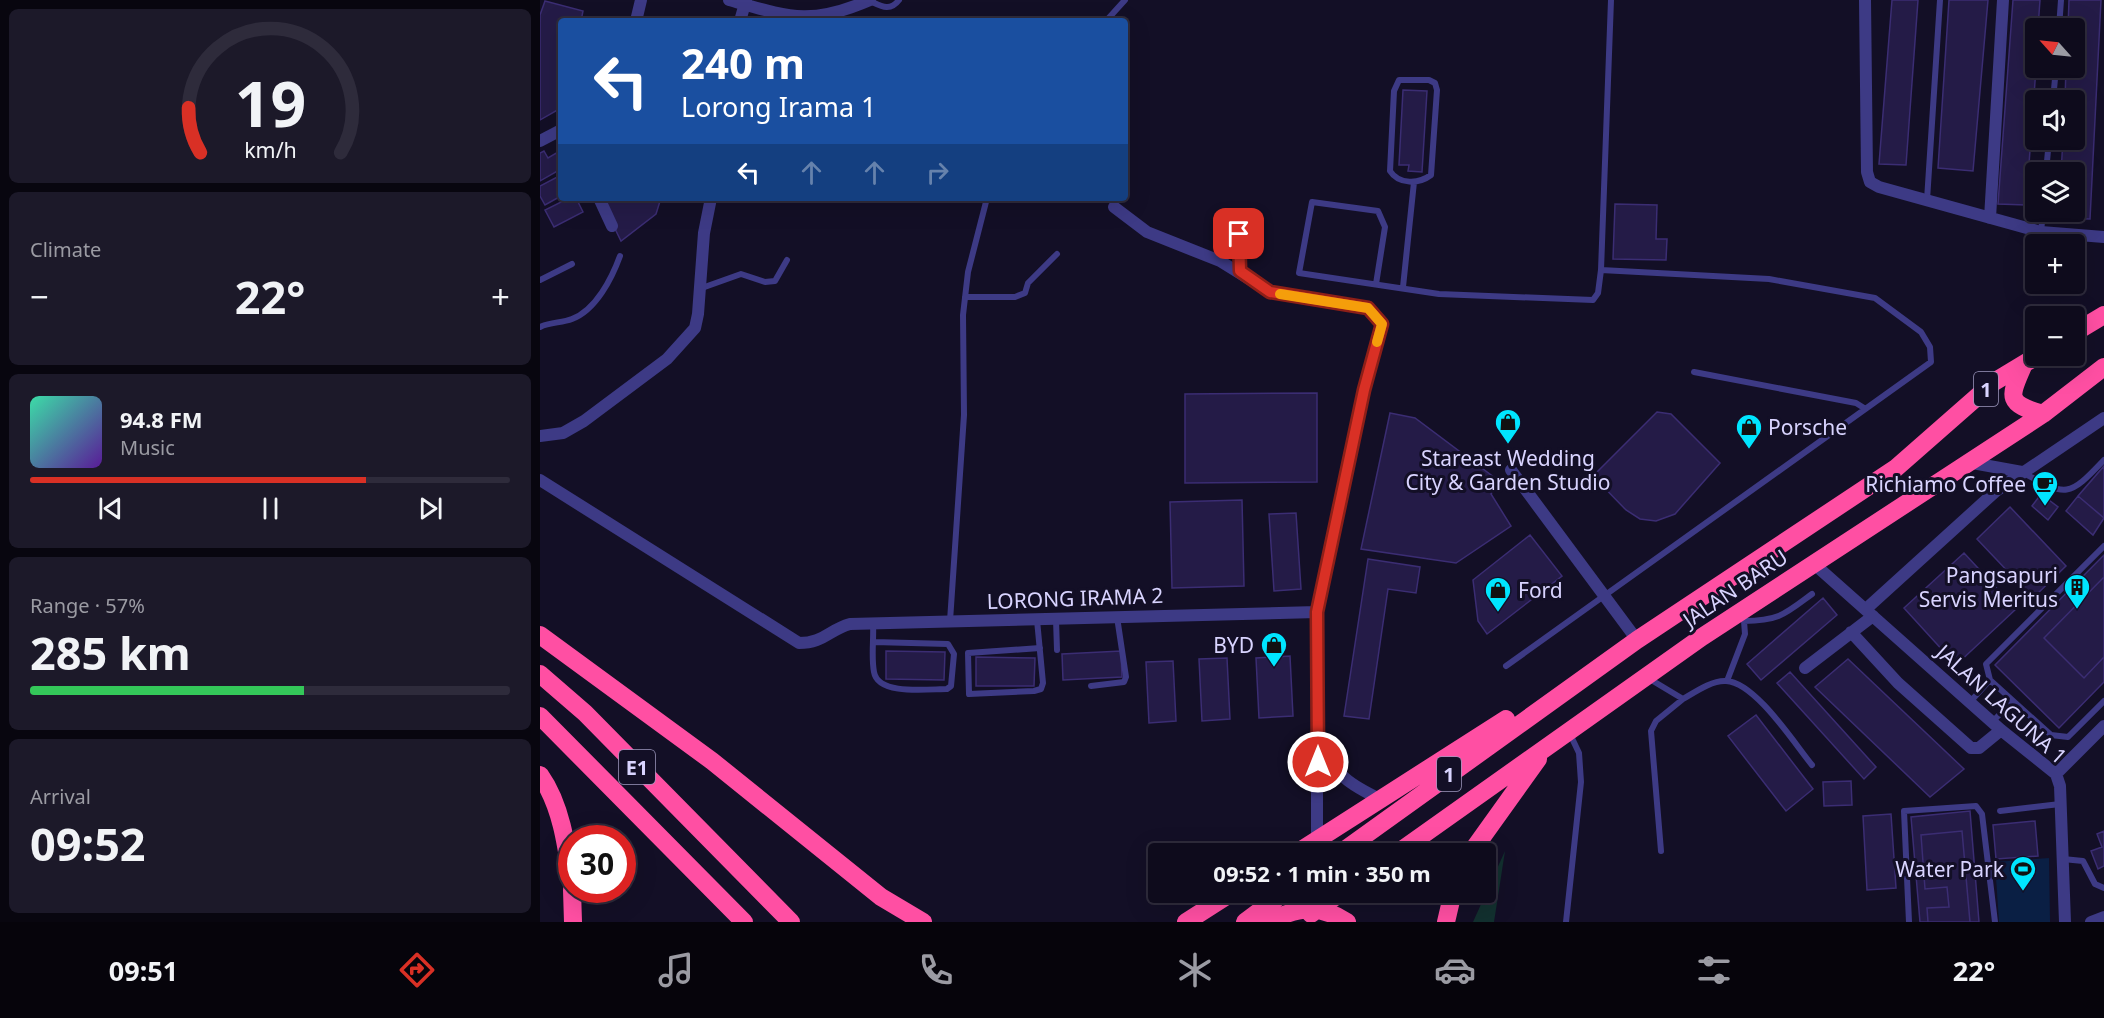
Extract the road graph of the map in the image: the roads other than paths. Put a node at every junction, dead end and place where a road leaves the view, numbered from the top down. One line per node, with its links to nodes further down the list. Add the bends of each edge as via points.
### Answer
1 (641, 0): 12 (street)
2 (729, 0): 11 (street)
3 (869, 0): 4 (lane, via 886,8); 15 (street, via 827,16)
4 (899, 0)
5 (1125, 0): 16 (lane)
6 (1611, 0): 36 (lane)
7 (1865, 0): 24 (street, via 1870,182)
8 (1940, 0): 24 (lane)
9 (2003, 0): 27 (street)
10 (2061, 0): 17 (lane)
11 (745, 2): 13 (street); 14 (street)
12 (637, 18)
13 (741, 18)
14 (798, 18)
15 (810, 18)
16 (1109, 18)
17 (2060, 18)
18 (558, 132): 19 (street)
19 (540, 141)
20 (1414, 182): 20 (lane, via 1396,179 1390,171 1394,90 1399,80 1429,80 1437,90 1431,175); 40 (lane)
21 (600, 201): 29 (street)
22 (710, 201): 41 (street)
23 (986, 201): 42 (lane)
24 (1927, 201): 27 (street)
25 (1114, 207): 37 (street, via 1147,232)
26 (1239, 216): 37 (lane)
27 (1990, 218): 30 (street)
28 (2042, 222): 30 (lane)
29 (612, 226)
30 (2041, 232): 31 (street)
31 (2104, 237)
32 (1057, 254): 42 (lane, via 1028,283 1024,293 1015,297)
33 (620, 256): 45 (lane, via 605,288 591,306 576,318)
34 (787, 260): 41 (lane, via 775,281 741,274)
35 (572, 264): 38 (lane)
36 (1601, 270): 40 (lane, via 1598,293 1593,300 1583,301 1439,294); 50 (lane, via 1769,279 1875,298 1921,332 1930,347 1931,362 1913,378)
37 (1240, 271): 63 (street, via 1270,292 1368,308 1382,324 1364,390)
38 (540, 280)
39 (1376, 284): 39 (lane, via 1299,273 1312,202 1378,211 1384,228); 40 (lane)
40 (1403, 287)
41 (699, 289): 53 (street, via 695,328 683,344 584,421 562,433)
42 (965, 297): 69 (lane, via 964,416)
43 (2104, 315): 44 (highway)
44 (2085, 326)
45 (540, 327)
46 (2025, 364): 73 (highway, JALAN BARU / 1, via 1994,382 1896,468)
47 (2027, 366): 51 (highway, via 2013,389 2013,399 2017,405)
48 (2104, 367): 51 (highway, JALAN BARU / 1)
49 (1694, 372): 50 (lane, via 1856,403)
50 (1864, 408): 62 (lane)
51 (2043, 414): 55 (highway, JALAN BARU / 1)
52 (2104, 418): 57 (street)
53 (540, 436)
54 (2104, 460): 57 (lane, via 2082,483 2067,492)
55 (1967, 462): 57 (street); 60 (highway, JALAN BARU / 1)
56 (1511, 470): 62 (street)
57 (2022, 472): 64 (street, via 1996,491)
58 (540, 480): 70 (street, LORONG IRAMA 2, via 799,643 825,638 834,628)
59 (2104, 546): 81 (lane, via 1986,664)
60 (1813, 562): 64 (street, JALAN LAGUNA 1); 65 (highway, JALAN BARU / 1)
61 (1812, 594): 65 (lane, via 1769,621)
62 (1604, 596): 73 (street); 77 (lane)
63 (1317, 612): 66 (street, LORONG IRAMA 2); 93 (street)
64 (1870, 613): 71 (street); 88 (street, JALAN LAGUNA 1)
65 (1743, 615): 80 (highway, JALAN BARU / 1); 82 (lane, via 1744,634)
66 (1117, 616): 67 (street, LORONG IRAMA 2); 83 (lane, via 1126,677 1124,682)
67 (1056, 618): 68 (street, LORONG IRAMA 2); 76 (lane)
68 (1037, 619): 69 (street, LORONG IRAMA 2); 75 (lane)
69 (950, 621): 70 (street, LORONG IRAMA 2)
70 (873, 623): 74 (lane)
71 (1851, 632): 78 (street); 90 (street, via 1898,683 1971,748 1979,748)
72 (540, 635): 120 (highway, via 712,761 881,897)
73 (1637, 640): 84 (highway, JALAN BARU / 1)
74 (874, 642): 74 (lane, via 874,673 885,686 908,690 951,686 954,654 948,644)
75 (1040, 648): 75 (lane, via 1041,688 969,694 968,653)
76 (1057, 650)
77 (1506, 666)
78 (1805, 668)
79 (540, 674): 119 (highway, E1, via 585,713)
80 (1645, 676): 85 (lane); 92 (highway, JALAN BARU / 1)
81 (1990, 680): 86 (lane); 88 (lane)
82 (1727, 681): 85 (lane, via 1706,686); 95 (lane, via 1763,702)
83 (1091, 686)
84 (1560, 694): 98 (highway, via 1519,712); 104 (highway, JALAN BARU / 1)
85 (1683, 699): 107 (lane, via 1651,731)
86 (2013, 700): 87 (lane, via 2051,735 2068,737); 90 (lane)
87 (2104, 701)
88 (1970, 702): 90 (street, JALAN LAGUNA 1)
89 (540, 716): 118 (highway, E1)
90 (1996, 726): 96 (street, JALAN LAGUNA 1)
91 (2104, 726): 96 (street)
92 (1568, 731): 94 (highway, JALAN BARU / 1); 127 (lane, via 1579,753 1581,782)
93 (1318, 743): 98 (street, via 1340,776); 102 (street)
94 (1550, 744): 105 (highway, JALAN BARU / 1); 106 (highway)
95 (1812, 765)
96 (2056, 774): 99 (street, JALAN LAGUNA 1)
97 (540, 775): 101 (highway)
98 (1382, 800): 102 (highway)
99 (2060, 804): 100 (lane); 108 (street, JALAN LAGUNA 1)
100 (2000, 811)
101 (561, 825)
102 (1317, 840): 103 (highway)
103 (1312, 843)
104 (1354, 843)
105 (1411, 843)
106 (1478, 843)
107 (1661, 851)
108 (2062, 859): 109 (lane, via 2083,861 2095,884); 130 (street, JALAN LAGUNA 1)
109 (2104, 888)
110 (572, 903): 117 (highway)
111 (1216, 903): 121 (highway)
112 (1270, 903): 122 (highway)
113 (1327, 903): 115 (highway)
114 (1450, 903): 126 (highway)
115 (1320, 908): 123 (highway, via 1282,914); 124 (highway); 125 (highway)
116 (2104, 917): 131 (street)
117 (573, 922)
118 (744, 922)
119 (790, 922)
120 (923, 922)
121 (1186, 922)
122 (1245, 922)
123 (1268, 922)
124 (1301, 922)
125 (1347, 922)
126 (1446, 922)
127 (1566, 922)
128 (1908, 922): 129 (lane, via 1904,811 1976,806 1982,814)
129 (1995, 922)
130 (2065, 922)
131 (2091, 922)

